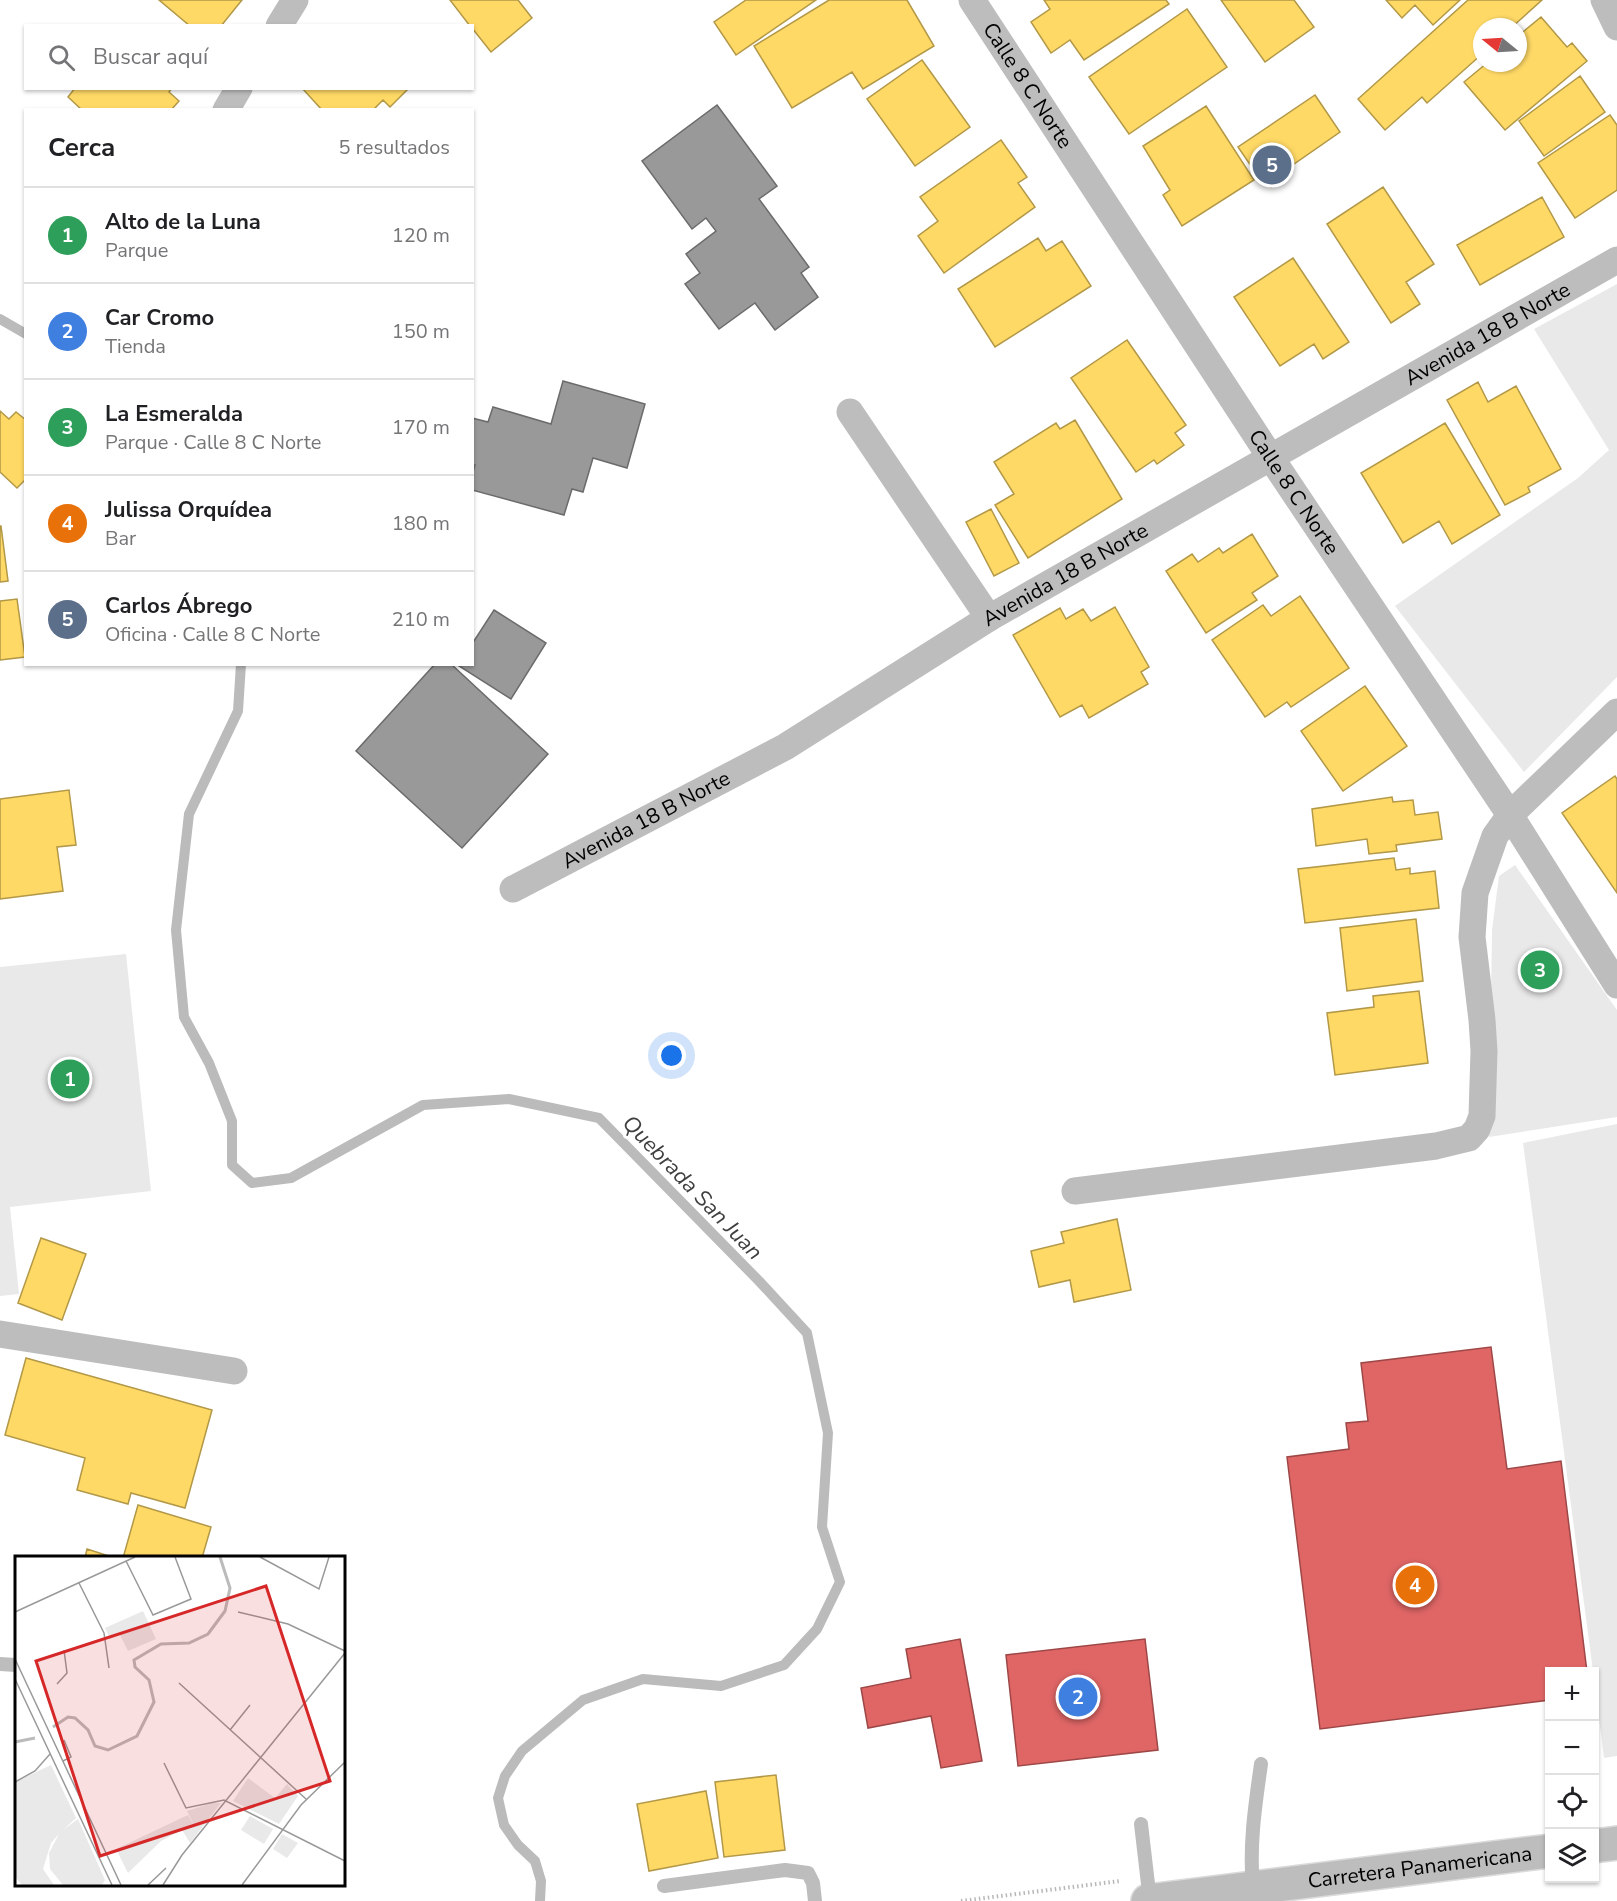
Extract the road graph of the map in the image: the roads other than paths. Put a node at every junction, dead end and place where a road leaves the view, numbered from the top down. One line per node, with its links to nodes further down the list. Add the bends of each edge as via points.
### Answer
1 (295, 0): 4 (street)
2 (972, 0): 10 (street, Calle 8 C Norte)
3 (1605, 0): 5 (street)
4 (280, 24)
5 (1617, 27)
6 (238, 90): 7 (street)
7 (227, 108)
8 (1617, 260): 10 (street, Avenida 18 B Norte)
9 (850, 412): 11 (street)
10 (1271, 458): 11 (street, Avenida 18 B Norte); 13 (street, Calle 8 C Norte)
11 (989, 618): 14 (street, Avenida 18 B Norte, via 785,747)
12 (1617, 712): 13 (street)
13 (1510, 815): 15 (street, Calle 8 C Norte); 16 (street, via 1495,836 1475,893 1472,937 1482,1030 1482,1116 1469,1138 1436,1146)
14 (513, 889)
15 (1617, 985)
16 (1075, 1191)
17 (0, 1334): 18 (street)
18 (234, 1371)
19 (0, 1664): 20 (lane)
20 (15, 1665)
21 (1261, 1764): 27 (lane, via 1252,1829)
22 (1141, 1824): 29 (lane)
23 (1617, 1843): 24 (highway)
24 (1599, 1845)
25 (1545, 1852): 27 (highway, Carretera Panamericana)
26 (664, 1886): 28 (lane, via 799,1870 808,1873)
27 (1253, 1888): 29 (highway, Carretera Panamericana)
28 (815, 1901)
29 (1149, 1901)

